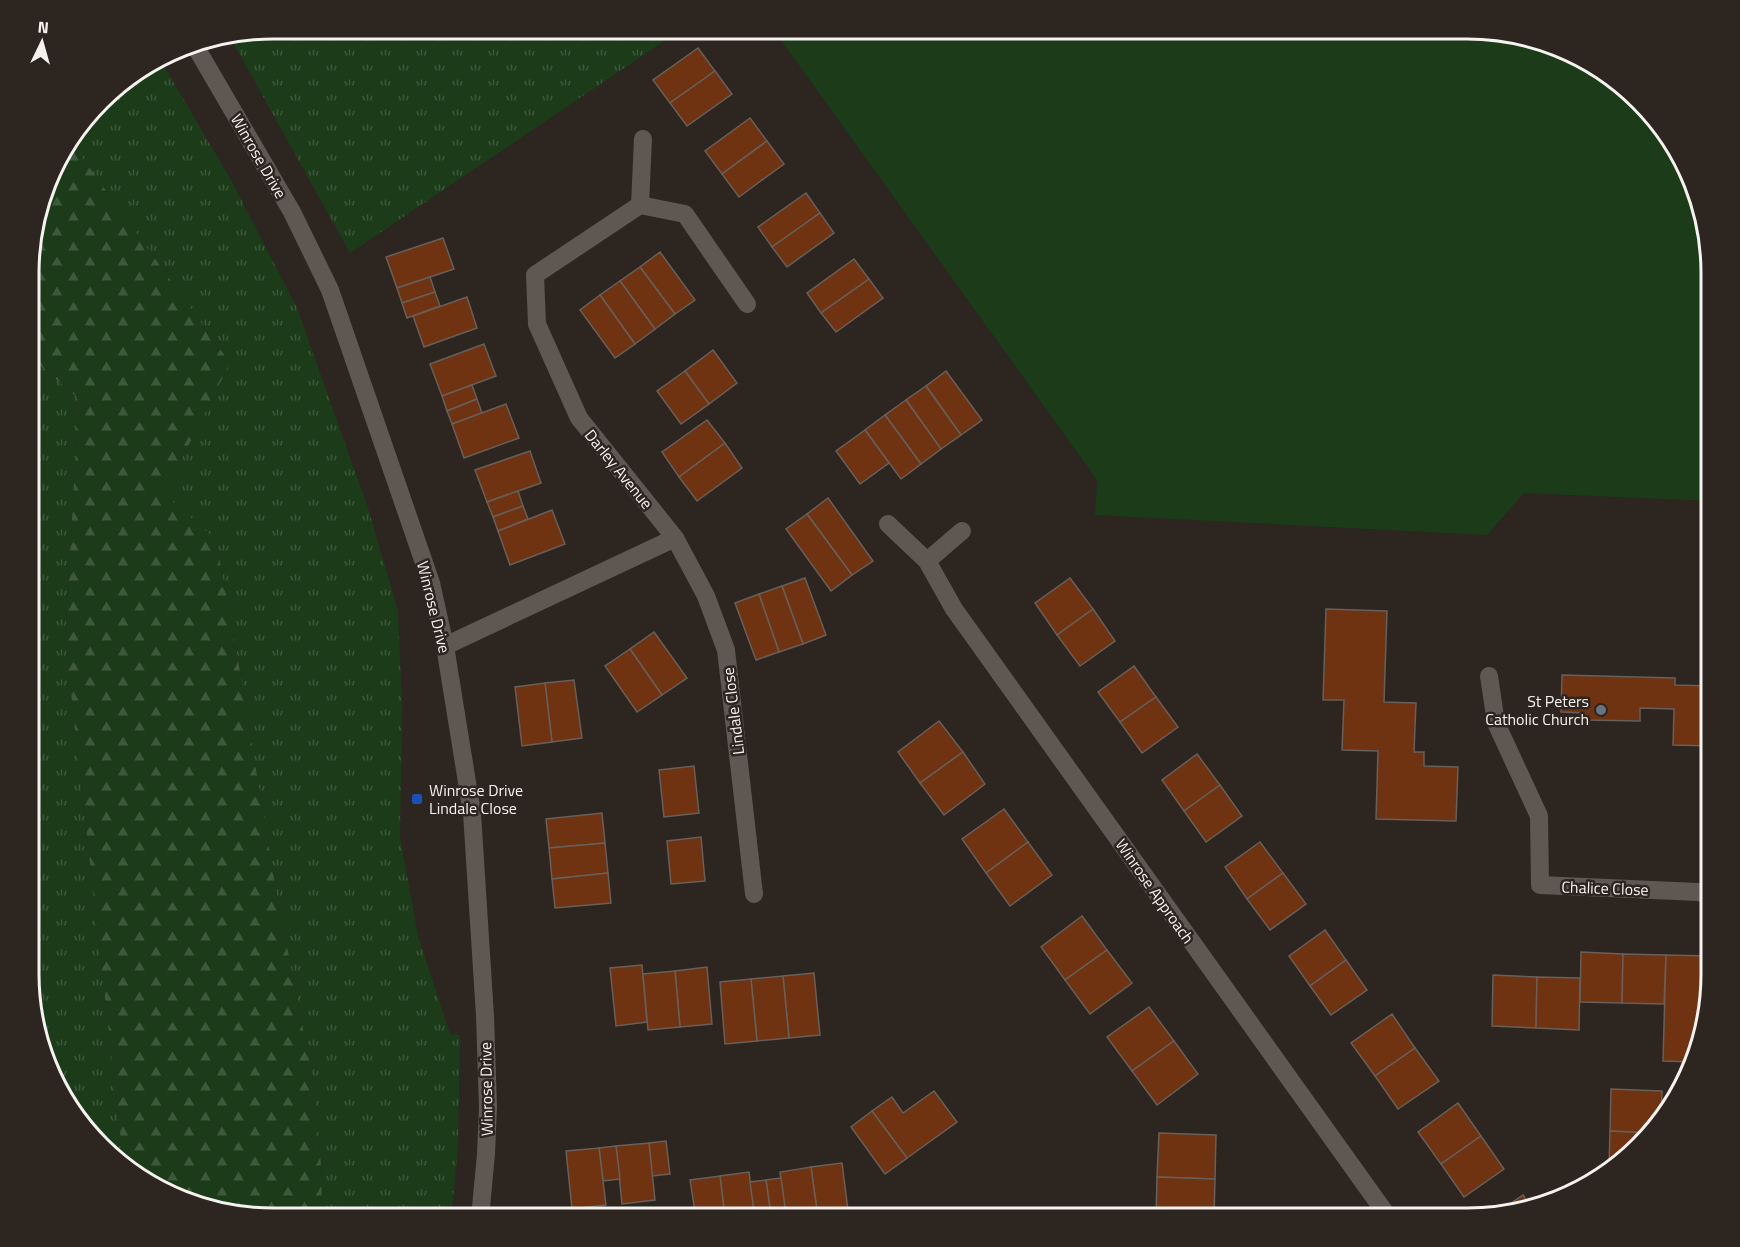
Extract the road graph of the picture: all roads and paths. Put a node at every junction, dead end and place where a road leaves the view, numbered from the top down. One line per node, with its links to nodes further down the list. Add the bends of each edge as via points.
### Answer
1 (198, 51): 9 (street, Winrose Drive, via 292,212 330,290 431,583)
2 (643, 139): 3 (street)
3 (640, 205): 4 (street, via 685,214); 7 (street, Darley Avenue, via 535,275 537,324 579,418)
4 (747, 304)
5 (888, 524): 8 (street, Winrose Approach)
6 (962, 531): 8 (street)
7 (675, 538): 9 (street); 12 (street, Lindale Close, via 706,596 726,650)
8 (927, 561): 14 (street, Winrose Approach, via 954,609)
9 (446, 646): 13 (street, Winrose Drive, via 472,813 484,994 488,1107)
10 (1489, 675): 11 (street, Chalice Close, via 1496,723 1539,816 1540,885)
11 (1701, 893)
12 (754, 894)
13 (481, 1208)
14 (1382, 1208)

